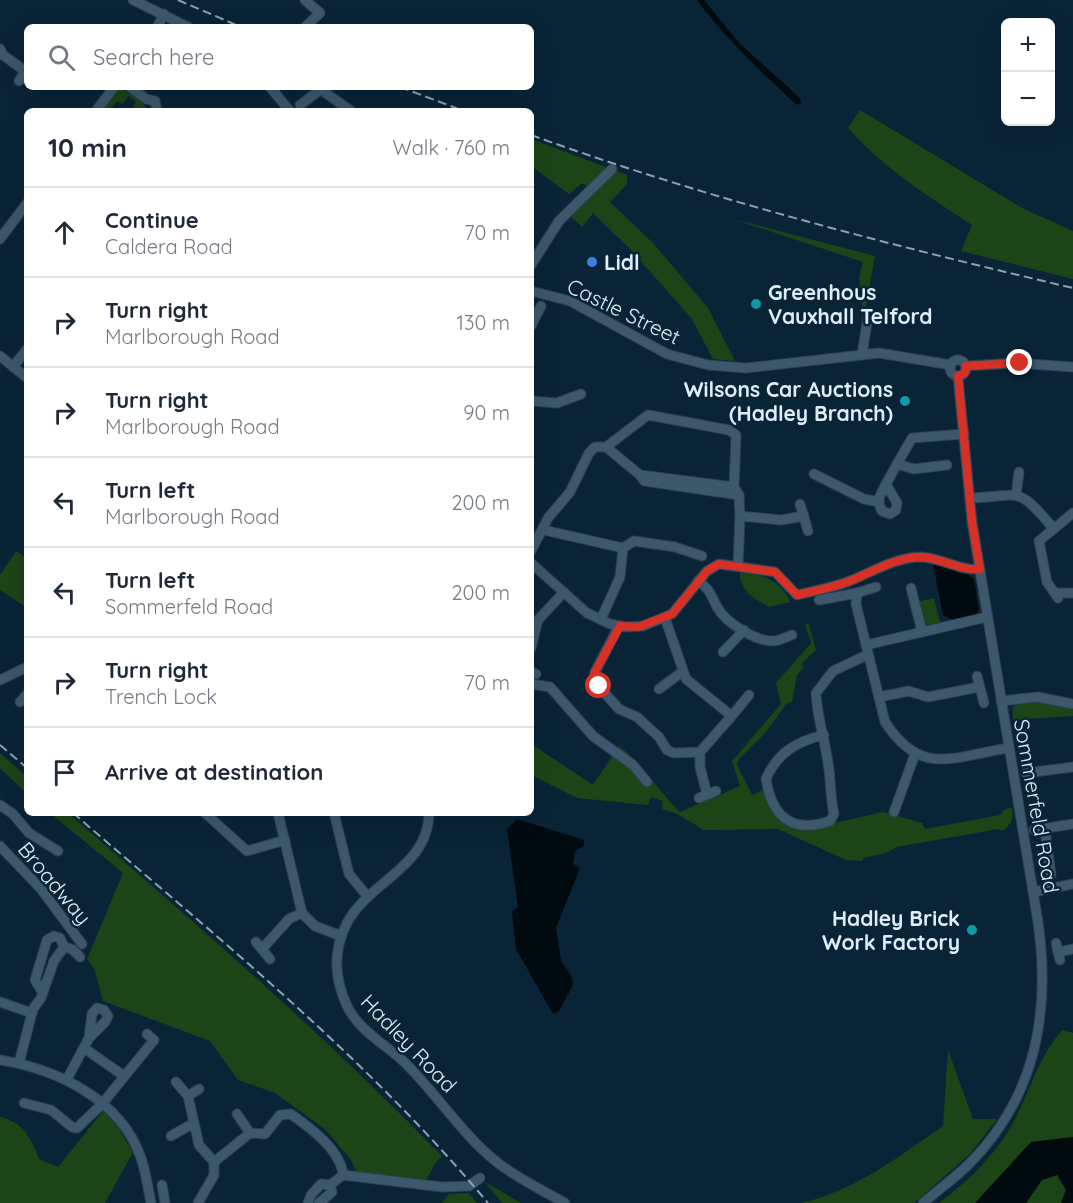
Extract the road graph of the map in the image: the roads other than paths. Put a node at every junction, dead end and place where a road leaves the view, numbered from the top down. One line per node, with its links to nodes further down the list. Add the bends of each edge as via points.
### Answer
1 (133, 0): 3 (street)
2 (305, 0): 6 (street, via 320,13)
3 (164, 14): 4 (street); 5 (street)
4 (159, 24)
5 (182, 24)
6 (308, 24)
7 (0, 49): 8 (street)
8 (24, 70)
9 (24, 73): 10 (street)
10 (19, 81)
11 (112, 90): 17 (street)
12 (134, 90): 18 (street, via 155,101)
13 (272, 90): 19 (street)
14 (322, 90): 16 (street)
15 (324, 90): 20 (street)
16 (300, 105)
17 (98, 108)
18 (156, 108)
19 (288, 108)
20 (347, 108)
21 (612, 169): 26 (street, via 559,221)
22 (24, 207): 24 (street)
23 (0, 221): 24 (street)
24 (10, 226): 25 (street)
25 (0, 239)
26 (534, 260)
27 (534, 292): 32 (street, Castle Street, via 570,301 667,354 708,365 746,368)
28 (542, 306): 30 (street)
29 (868, 316): 32 (street)
30 (534, 321)
31 (24, 353): 36 (street)
32 (862, 355): 34 (street, Castle Street, via 902,355)
33 (0, 356): 36 (street)
34 (951, 365): 35 (street, Castle Street, via 959,360); 39 (street, via 951,373)
35 (966, 366): 37 (street, via 1020,363); 39 (street, via 965,373)
36 (13, 367): 38 (street)
37 (1071, 368)
38 (24, 376)
39 (958, 376): 42 (street, Sommerfeld Road)
40 (581, 394): 41 (street, via 557,402)
41 (534, 401)
42 (964, 434): 44 (street, via 912,438); 51 (street, Sommerfeld Road)
43 (606, 447): 49 (street, via 644,481); 49 (street, via 648,416 734,431); 60 (street, via 595,447 589,453 573,488 552,511)
44 (897, 464): 45 (street, via 908,469); 48 (street)
45 (947, 465)
46 (1019, 472): 50 (street)
47 (814, 474): 52 (street, via 864,499)
48 (886, 484): 52 (street); 52 (street, via 897,503 896,510 890,514 882,511)
49 (736, 491): 55 (street)
50 (1016, 495): 51 (street); 57 (street, via 1035,506)
51 (970, 498): 65 (street, Sommerfeld Road)
52 (879, 502)
53 (800, 504): 56 (street)
54 (1073, 513): 57 (street)
55 (740, 516): 56 (street, via 782,520); 63 (street)
56 (804, 516): 59 (street)
57 (1053, 528): 71 (street, via 1040,541 1047,582 1056,596)
58 (548, 531): 61 (street)
59 (808, 531)
60 (534, 545)
61 (623, 551): 62 (street, via 634,541); 75 (street, via 620,577)
62 (702, 556)
63 (738, 565): 65 (street, via 775,572 797,595 845,583 909,558); 66 (street, via 719,564)
64 (534, 566): 69 (street)
65 (980, 569): 73 (street, Sommerfeld Road)
66 (698, 581): 74 (street, via 682,606); 77 (street, via 713,595 718,609)
67 (876, 587): 70 (street)
68 (911, 588): 78 (street)
69 (564, 592): 75 (street, via 587,613); 80 (street, via 538,620)
70 (857, 593): 72 (street); 81 (street)
71 (1073, 593)
72 (819, 600)
73 (987, 617): 78 (street); 92 (street, Sommerfeld Road)
74 (665, 618): 76 (street, via 638,627); 84 (street)
75 (601, 619): 76 (street)
76 (620, 626): 98 (street, via 593,680 619,709 637,717 668,750)
77 (744, 630): 79 (street, via 773,641); 82 (street)
78 (922, 632): 81 (street)
79 (792, 635)
80 (534, 636)
81 (867, 650): 91 (street); 96 (street, via 833,671 816,693)
82 (723, 652)
83 (24, 668): 86 (street)
84 (682, 672): 89 (street); 95 (street)
85 (977, 676): 88 (street)
86 (0, 680)
87 (534, 684): 102 (street, via 549,687 593,736 633,765)
88 (979, 687): 91 (street, via 928,697 909,691); 93 (street)
89 (658, 689)
90 (749, 695): 95 (street)
91 (879, 697): 99 (street, via 885,722)
92 (1001, 701): 94 (street, via 1038,697); 97 (street, Sommerfeld Road)
93 (984, 704)
94 (1073, 704)
95 (730, 718): 98 (street)
96 (824, 735): 96 (street, via 834,814 830,821 813,827 787,821 778,814 765,779 792,745)
97 (1008, 747): 99 (street, via 938,759); 120 (street, Sommerfeld Road)
98 (700, 752): 103 (street)
99 (915, 754): 105 (street)
100 (1073, 767): 101 (street)
101 (1026, 774)
102 (647, 782)
103 (708, 794)
104 (0, 805): 115 (street, via 29,833)
105 (894, 812)
106 (208, 816): 114 (street, via 247,851)
107 (279, 816): 114 (street)
108 (335, 816): 121 (street, via 349,874)
109 (429, 816): 121 (street, Hadley Road, via 427,833 408,865)
110 (1073, 824): 111 (street)
111 (1045, 829): 112 (street); 118 (street)
112 (1034, 830)
113 (53, 834): 115 (street)
114 (285, 840): 122 (street)
115 (47, 844): 117 (street)
116 (0, 846): 124 (street, Broadway, via 41,889)
117 (58, 851)
118 (1051, 875)
119 (1073, 884): 120 (street)
120 (1033, 892): 160 (street, Sommerfeld Road, via 1044,981 1039,1034 1024,1085 981,1152)
121 (368, 897): 123 (street, Hadley Road)
122 (302, 913): 123 (street, via 315,926); 129 (street, via 289,919 259,946)
123 (341, 936): 159 (street, Hadley Road, via 337,976 348,1009 360,1024 416,1074 498,1162)
124 (82, 944)
125 (64, 947): 128 (street); 130 (street); 130 (street, via 60,938 47,940 35,980)
126 (1073, 949): 127 (street)
127 (1058, 952)
128 (80, 957)
129 (270, 959)
130 (41, 990): 132 (street)
131 (0, 1002): 132 (street)
132 (32, 1013): 137 (street)
133 (147, 1034): 138 (street, via 154,1040)
134 (89, 1038): 135 (street)
135 (84, 1048): 138 (street); 139 (street)
136 (0, 1060): 137 (street)
137 (19, 1063): 139 (street)
138 (124, 1076): 144 (street)
139 (67, 1079): 144 (street)
140 (176, 1082): 142 (street)
141 (199, 1089): 142 (street)
142 (188, 1096): 146 (street)
143 (24, 1102): 144 (street, via 51,1110 77,1128)
144 (102, 1104): 154 (street, via 141,1156)
145 (237, 1114): 147 (street)
146 (192, 1124): 148 (street); 149 (street, via 199,1146)
147 (250, 1132): 149 (street); 150 (street, via 266,1134 280,1115 291,1114 311,1128 332,1152)
148 (171, 1136)
149 (214, 1162): 156 (street, via 214,1175)
150 (343, 1175): 151 (street, via 442,1187 469,1186); 153 (street)
151 (480, 1178)
152 (162, 1185): 155 (street)
153 (330, 1185): 157 (street, via 321,1184); 158 (street, via 329,1197)
154 (151, 1203)
155 (165, 1203)
156 (198, 1203)
157 (308, 1203)
158 (319, 1203)
159 (565, 1203)
160 (923, 1203)

